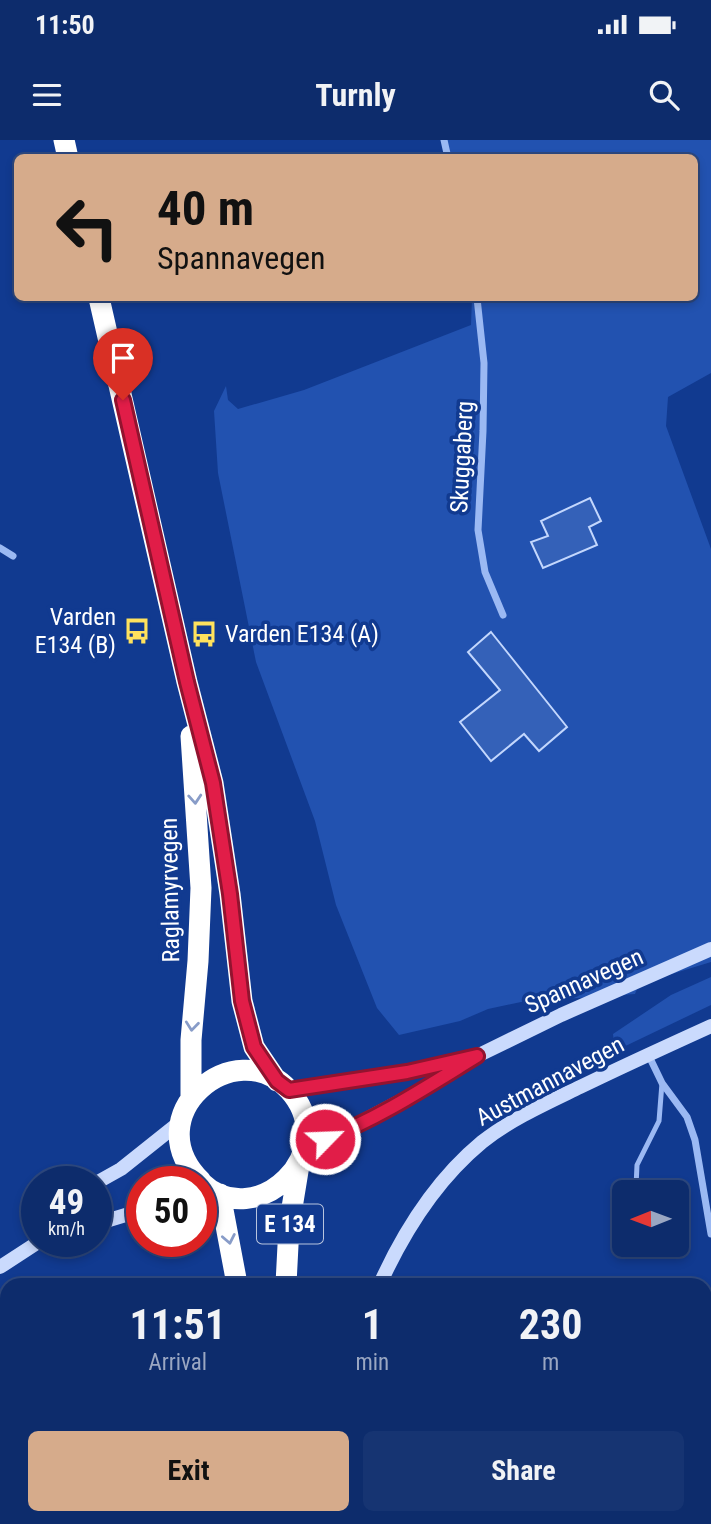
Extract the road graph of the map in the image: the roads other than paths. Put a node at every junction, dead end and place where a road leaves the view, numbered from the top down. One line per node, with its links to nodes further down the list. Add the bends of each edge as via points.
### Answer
1 (100, 301): 6 (highway, Raglamyrvegen / E 134)
2 (477, 301): 5 (street, Skuggaberg, via 484,363 478,530 485,572)
3 (0, 548): 4 (street)
4 (13, 556)
5 (503, 615)
6 (187, 682): 12 (highway, Raglamyrvegen / E 134, via 213,783 242,1001 254,1047); 13 (highway, Raglamyrvegen / E 134, one-way to 13, via 201,888)
7 (711, 949): 10 (main road, Spannavegen)
8 (711, 1026): 9 (main road, Austmannavegen)
9 (648, 1054): 11 (street, Austmannavegen); 26 (main road, Austmannavegen, via 536,1109 482,1143 446,1177 415,1216)
10 (477, 1056): 12 (main road, Spannavegen, via 407,1072); 15 (main road, Spannavegen)
11 (662, 1083): 18 (lane, via 659,1121 638,1165); 21 (street, Austmannavegen, via 687,1117 695,1140)
12 (283, 1085): 13 (highway, E 134, via 260,1073 240,1071 221,1074); 15 (highway, E 134, via 300,1107 306,1126)
13 (191, 1098): 14 (highway, E 134)
14 (180, 1122): 16 (highway, E 134); 17 (main road)
15 (302, 1155): 19 (highway, E 134, via 288,1179 273,1190 238,1198); 25 (highway, E 134, via 289,1226)
16 (188, 1166)
17 (112, 1174)
18 (637, 1180)
19 (217, 1190)
20 (217, 1221): 24 (highway, E 134, one-way to 24)
21 (711, 1234)
22 (21, 1253): 23 (main road)
23 (0, 1267)
24 (235, 1278)
25 (286, 1278)
26 (383, 1278)

